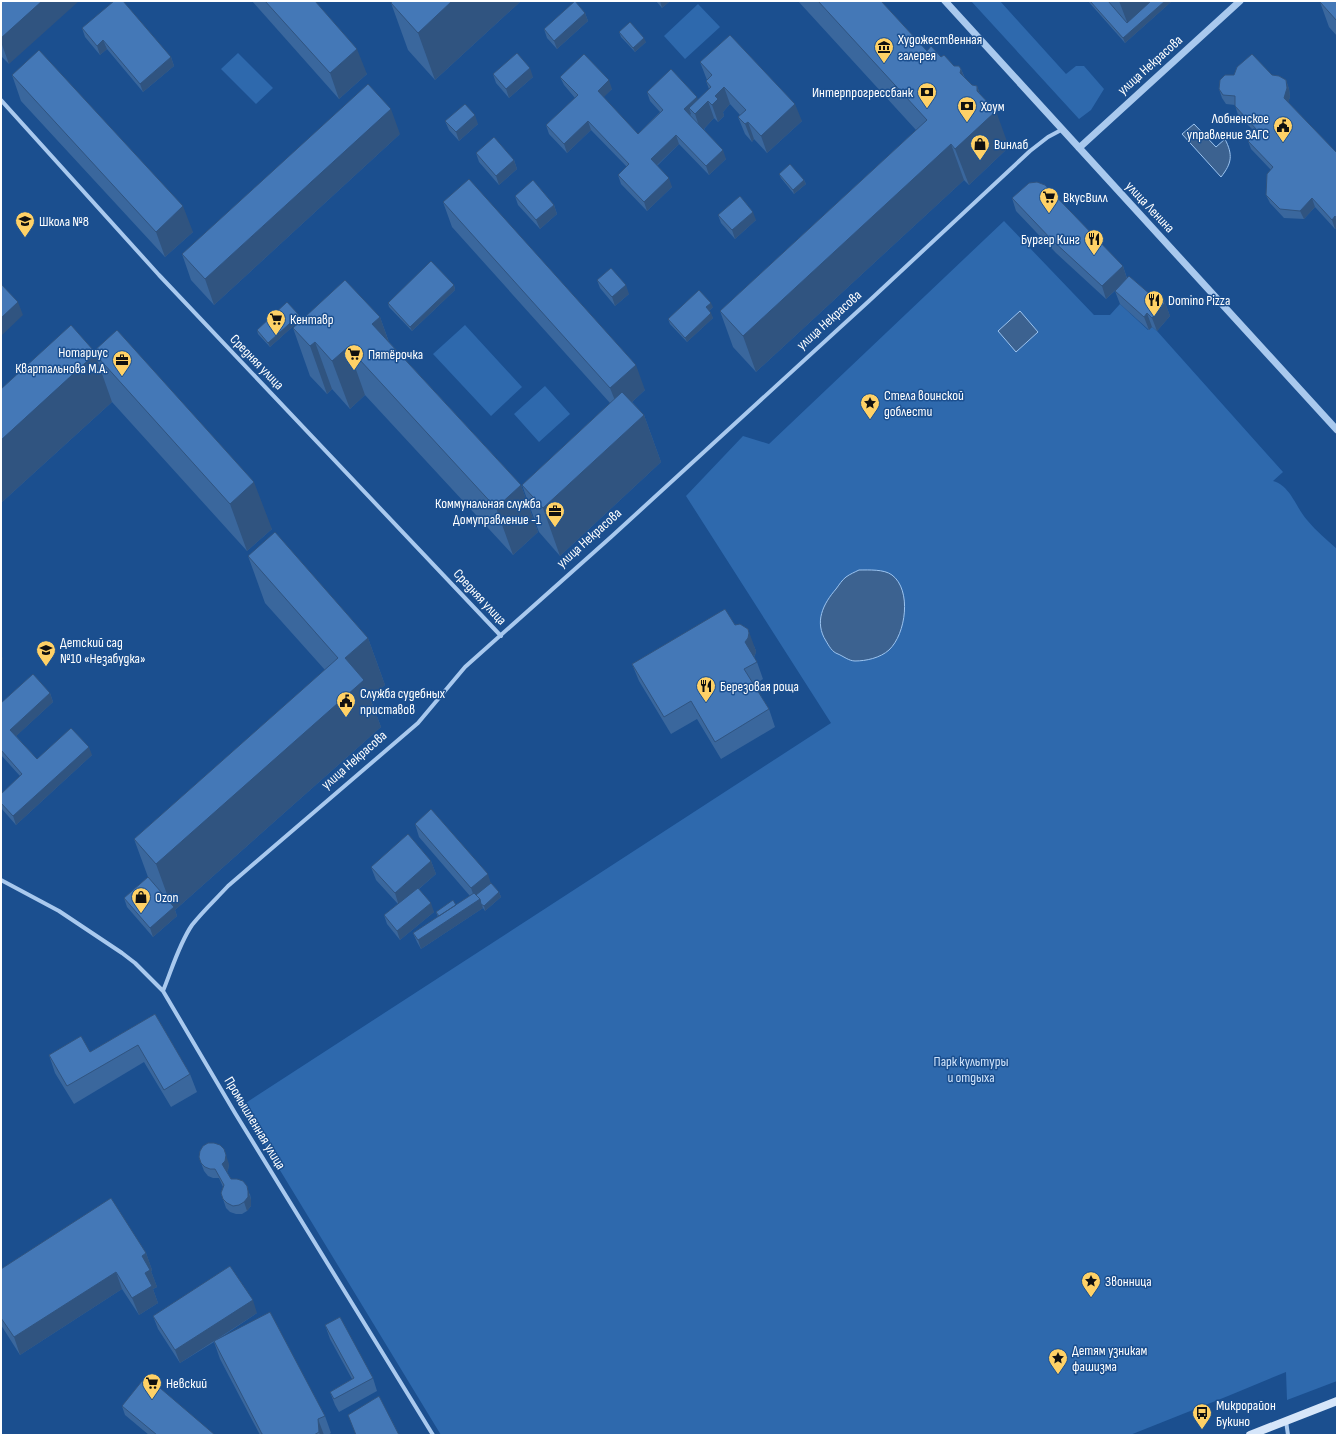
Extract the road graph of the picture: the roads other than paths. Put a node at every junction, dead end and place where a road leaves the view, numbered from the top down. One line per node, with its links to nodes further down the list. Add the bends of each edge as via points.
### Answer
1 (945, 1): 4 (street, улица Ленина)
2 (1240, 1): 5 (street, улица Некрасова)
3 (1, 100): 7 (street, Средняя улица, via 159,275)
4 (1063, 129): 5 (street, улица Ленина); 7 (street, улица Некрасова, via 1030,151 864,306)
5 (1079, 148): 6 (street, улица Ленина)
6 (1337, 430)
7 (501, 636): 9 (street, улица Некрасова, via 455,678 418,723 206,908 183,943)
8 (1, 880): 9 (street, Промышленная улица, via 59,911 128,958)
9 (163, 991): 12 (street, Промышленная улица)
10 (1337, 1401): 11 (main road)
11 (1286, 1421): 13 (main road); 14 (street)
12 (433, 1435)
13 (1250, 1435)
14 (1288, 1435)

